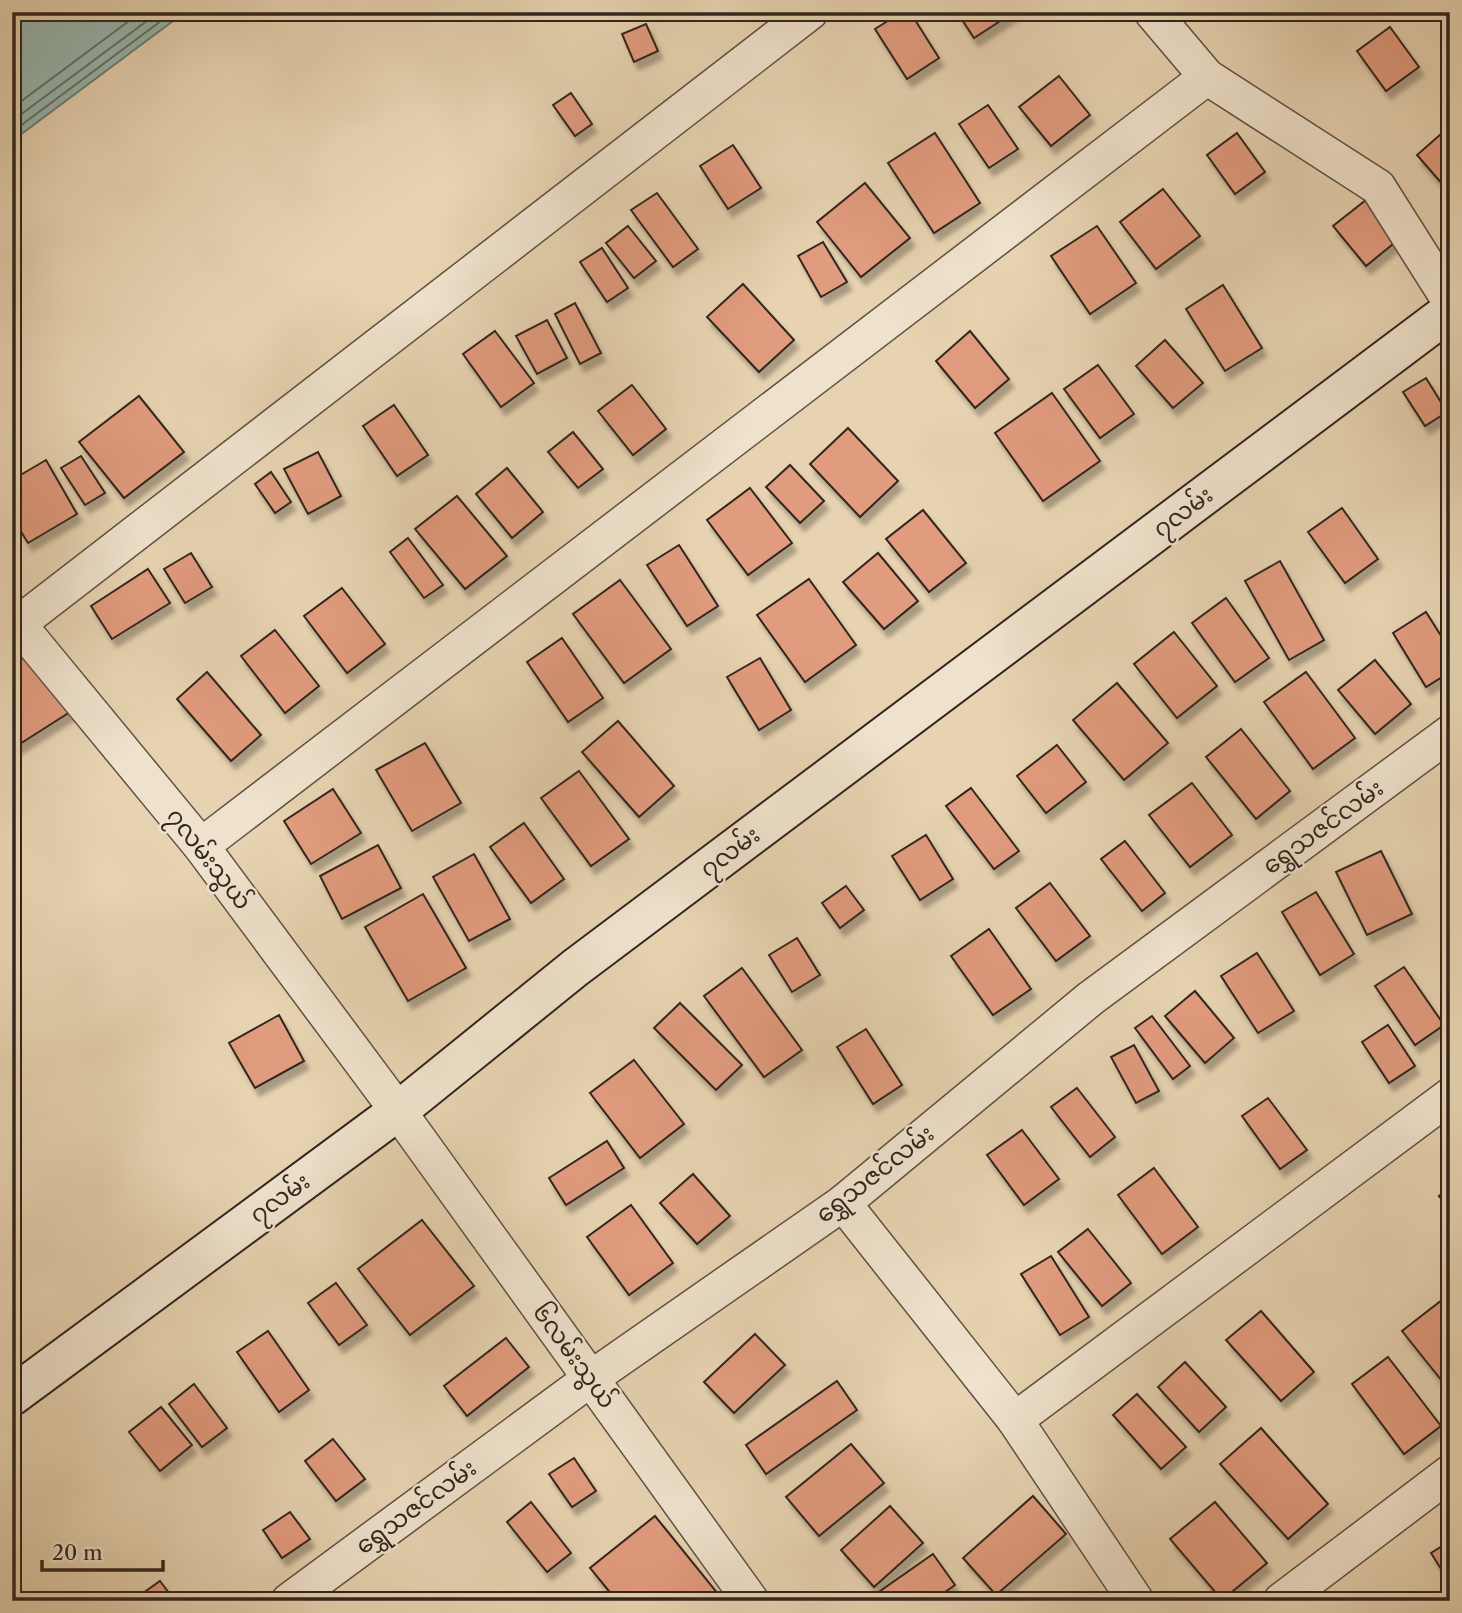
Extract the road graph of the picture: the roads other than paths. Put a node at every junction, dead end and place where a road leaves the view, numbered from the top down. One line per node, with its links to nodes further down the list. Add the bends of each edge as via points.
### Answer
1 (810, 12): 6 (street)
2 (1152, 12): 3 (street)
3 (1207, 77): 4 (street, via 1378,187); 8 (street)
4 (1450, 301)
5 (1450, 312): 10 (street, ၇လမ်း, via 575,968)
6 (15, 619): 8 (street, ၇လမ်းသွယ်)
7 (1450, 733): 11 (street, ရွှေသဇင်လမ်း, via 1091,998)
8 (201, 846): 10 (street, ၇လမ်းသွယ်)
9 (1450, 1096): 14 (street)
10 (398, 1111): 12 (street, ၆လမ်းသွယ်); 13 (street, ၇လမ်း)
11 (843, 1203): 12 (street, ရွှေသဇင်လမ်း); 14 (street)
12 (590, 1379): 16 (street, ရွှေသဇင်လမ်း); 17 (street, ၆လမ်းသွယ်)
13 (12, 1396)
14 (1015, 1420): 18 (street)
15 (1450, 1473): 19 (street)
16 (289, 1601)
17 (751, 1601)
18 (1136, 1601)
19 (1281, 1601)

